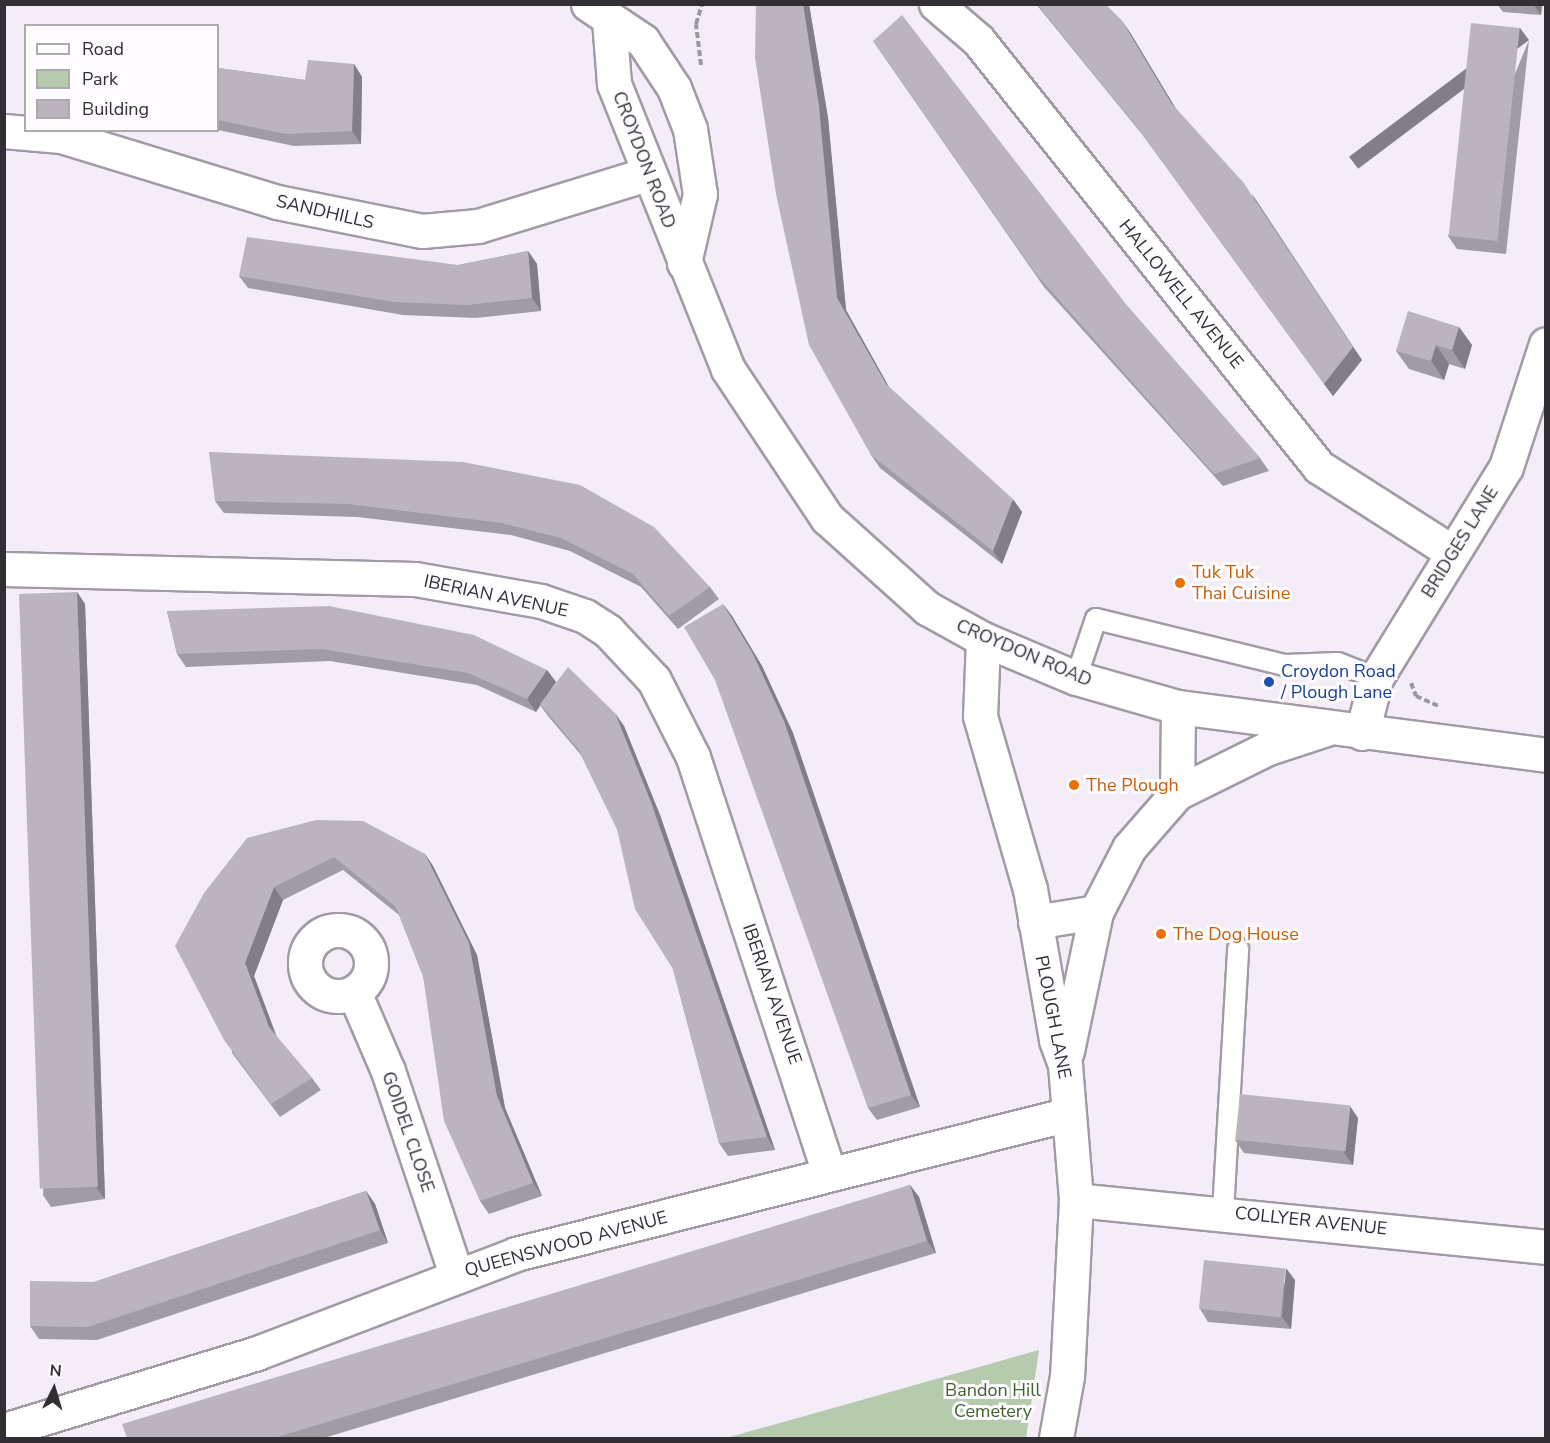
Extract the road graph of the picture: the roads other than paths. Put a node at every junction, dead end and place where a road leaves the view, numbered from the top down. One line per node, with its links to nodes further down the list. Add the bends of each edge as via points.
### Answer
1 (936, 4): 7 (main road, HALLOWELL AVENUE, via 978,40 1319,467)
2 (606, 10): 4 (main road, CROYDON ROAD, via 614,84); 5 (main road, CROYDON ROAD, via 643,41 674,88 690,129 700,194)
3 (4, 131): 4 (main road, SANDHILLS, via 61,136 277,202 392,227 468,228)
4 (647, 174): 5 (main road, CROYDON ROAD)
5 (684, 263): 9 (main road, CROYDON ROAD, via 728,369 827,518 927,608)
6 (1545, 344): 7 (main road, BRIDGES LANE, via 1506,467)
7 (1452, 552): 11 (main road, BRIDGES LANE)
8 (4, 569): 23 (main road, IBERIAN AVENUE, via 415,579 541,602 585,616 608,631 654,680 693,757)
9 (983, 639): 10 (main road, CROYDON ROAD); 18 (main road, PLOUGH LANE, via 980,716)
10 (1076, 678): 11 (lane, via 1096,619 1285,666 1326,661); 12 (main road, CROYDON ROAD)
11 (1376, 678): 14 (main road, BRIDGES LANE)
12 (1178, 707): 13 (main road, CROYDON ROAD); 16 (main road)
13 (1326, 729): 14 (main road, CROYDON ROAD); 16 (main road, via 1268,748)
14 (1362, 733): 15 (main road, CROYDON ROAD)
15 (1545, 755)
16 (1177, 793): 17 (main road, via 1129,848)
17 (1096, 912): 18 (main road); 21 (main road)
18 (1035, 922): 21 (main road, PLOUGH LANE, via 1056,1040)
19 (1238, 948): 25 (lane)
20 (354, 992): 27 (main road, GOIDEL CLOSE, via 388,1071)
21 (1065, 1065): 22 (main road, PLOUGH LANE)
22 (1069, 1114): 23 (main road, QUEENSWOOD AVENUE); 24 (main road, PLOUGH LANE)
23 (829, 1173): 27 (main road, QUEENSWOOD AVENUE)
24 (1076, 1200): 25 (main road, COLLYER AVENUE); 29 (main road, PLOUGH LANE, via 1066,1376)
25 (1223, 1212): 26 (main road, COLLYER AVENUE)
26 (1545, 1247)
27 (456, 1274): 28 (main road, QUEENSWOOD AVENUE, via 257,1353)
28 (6, 1425)
29 (1056, 1438)

